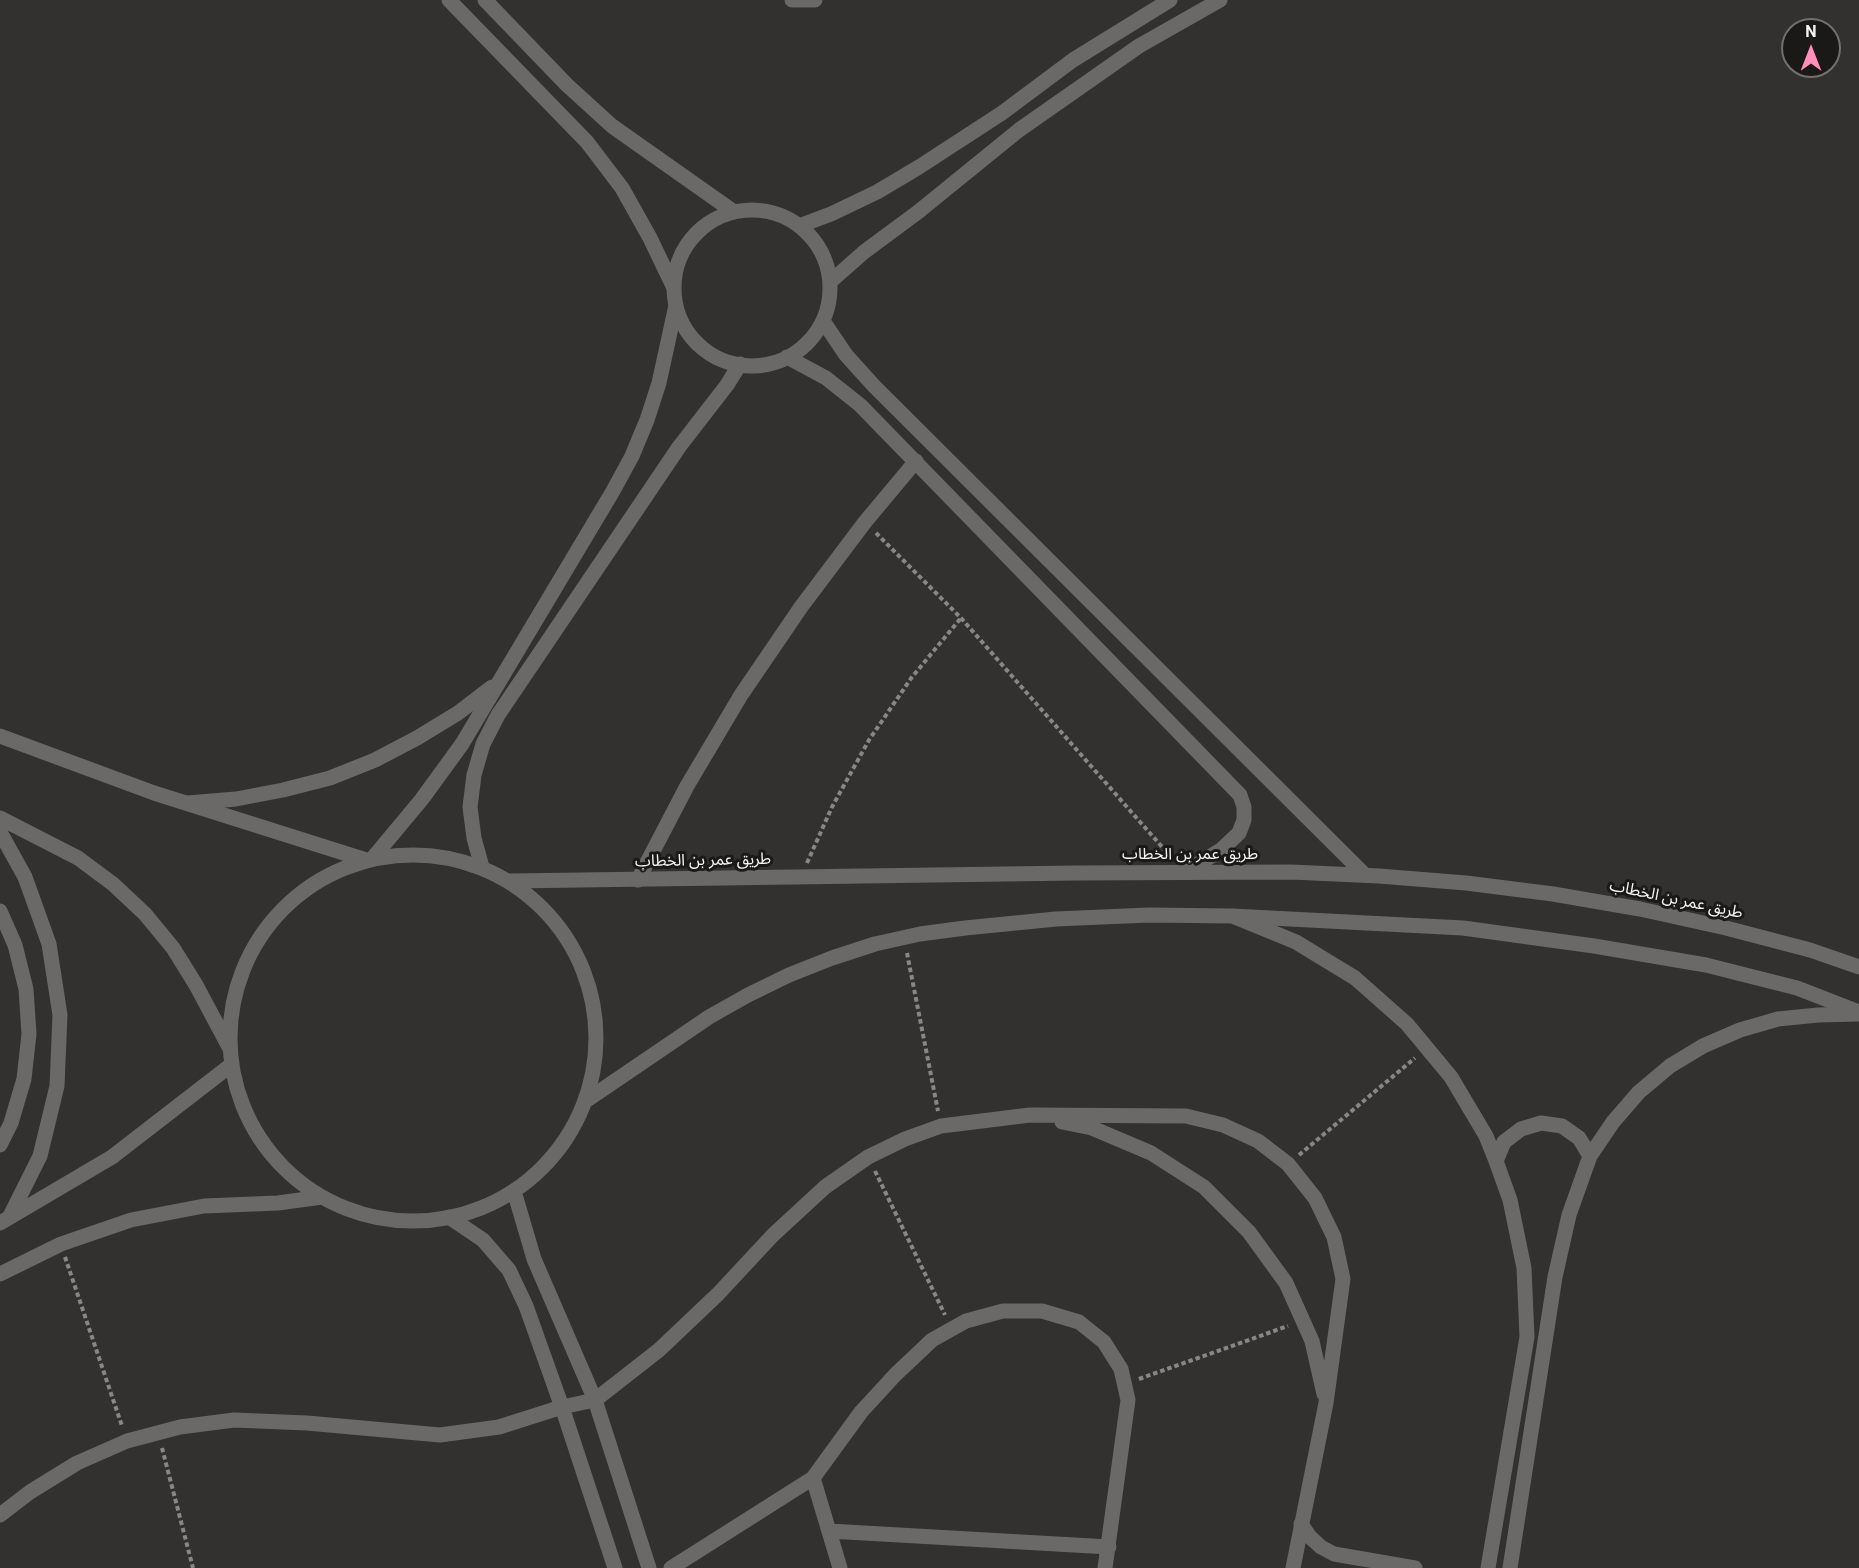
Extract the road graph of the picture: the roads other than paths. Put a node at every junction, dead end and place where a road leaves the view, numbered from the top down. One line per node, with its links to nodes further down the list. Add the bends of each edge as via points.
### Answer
1 (449, 0): 10 (street, via 587,142 622,188)
2 (485, 0): 7 (street, via 612,126)
3 (792, 0): 4 (street)
4 (815, 0)
5 (1170, 0): 8 (street, via 1073,60 1002,113 919,167 868,196)
6 (1220, 0): 9 (street, via 1139,46 1019,130)
7 (734, 212): 8 (street, via 768,212); 10 (street, via 703,227 691,239 679,261)
8 (799, 226): 9 (street, via 821,251)
9 (830, 282): 12 (street)
10 (674, 286): 11 (street)
11 (676, 306): 14 (street, via 688,333 699,345 725,361); 16 (street, via 660,383 632,456)
12 (823, 321): 13 (street, via 801,348); 24 (street, via 874,386)
13 (787, 357): 14 (street, via 764,364); 15 (street, via 844,390)
14 (740, 364): 22 (street, via 666,467 483,744 470,807)
15 (916, 461): 23 (street, via 1240,795 1244,820 1239,833); 25 (street, via 801,607 741,695)
16 (497, 684): 18 (street, via 417,738 330,778 236,799); 21 (street, via 443,772)
17 (0, 736): 18 (street)
18 (188, 803): 21 (street)
19 (0, 818): 31 (street, via 78,858 146,914 196,985)
20 (0, 832): 41 (street, via 25,877 49,944 60,1015 57,1086 40,1156)
21 (369, 860): 22 (street, via 427,855); 31 (street, via 319,880 280,911 250,952 233,999)
22 (482, 867): 26 (street)
23 (1185, 873): 24 (street, طريق عمر بن الخطاب); 25 (street, طريق عمر بن الخطاب)
24 (1365, 875): 29 (street, طريق عمر بن الخطاب, via 1466,883 1640,909 1800,947)
25 (638, 880): 26 (street, طريق عمر بن الخطاب)
26 (510, 881): 33 (street, via 543,907 556,923 587,977 596,1018 596,1059)
27 (0, 911): 35 (street, via 15,945 26,989 29,1034 24,1079)
28 (1232, 916): 30 (street, via 1463,928 1594,946 1706,964 1797,988); 33 (street, via 1056,919 965,928 904,938 832,958 748,994); 37 (street, via 1296,942 1355,978 1407,1024 1451,1077)
29 (1859, 967)
30 (1859, 1013): 36 (street, via 1778,1019 1703,1046 1670,1066 1639,1092)
31 (229, 1048): 32 (street)
32 (231, 1065): 39 (street, via 252,1127 271,1154); 41 (street, via 112,1157)
33 (586, 1100): 38 (street, via 558,1151)
34 (1030, 1115): 43 (street, via 941,1126 868,1157 825,1186 659,1350); 44 (street, via 1092,1128 1151,1152 1204,1187 1249,1232 1286,1283 1312,1341); 44 (street, via 1186,1116 1223,1125 1258,1141 1288,1164 1316,1198 1334,1237 1343,1279)
35 (0, 1145)
36 (1590, 1156): 37 (street, via 1579,1138 1562,1126 1541,1123 1521,1129 1504,1142); 59 (street, via 1569,1215 1555,1277)
37 (1496, 1161): 51 (street, via 1510,1200 1524,1268 1527,1337)
38 (514, 1191): 40 (street); 43 (street, via 534,1259)
39 (322, 1197): 40 (street, via 384,1218 416,1221); 42 (street, via 204,1206 131,1220 60,1244)
40 (449, 1217): 45 (street, via 483,1240 509,1270)
41 (5, 1220)
42 (0, 1274)
43 (595, 1400): 45 (street); 53 (street)
44 (1326, 1403): 48 (street)
45 (562, 1407): 47 (street, via 499,1427 440,1435 234,1420 180,1427 127,1441 77,1463); 52 (street)
46 (813, 1478): 49 (street); 50 (street, via 861,1412 932,1340 966,1321 1003,1311 1042,1311 1079,1322 1104,1342 1120,1369 1128,1400); 54 (street)
47 (0, 1515)
48 (1301, 1524): 57 (street); 58 (street, via 1321,1547 1334,1554)
49 (829, 1531): 50 (street); 55 (street)
50 (1108, 1547): 56 (street)
51 (1486, 1566)
52 (615, 1568)
53 (649, 1568)
54 (670, 1568)
55 (840, 1568)
56 (1105, 1568)
57 (1293, 1568)
58 (1415, 1568)
59 (1510, 1568)

